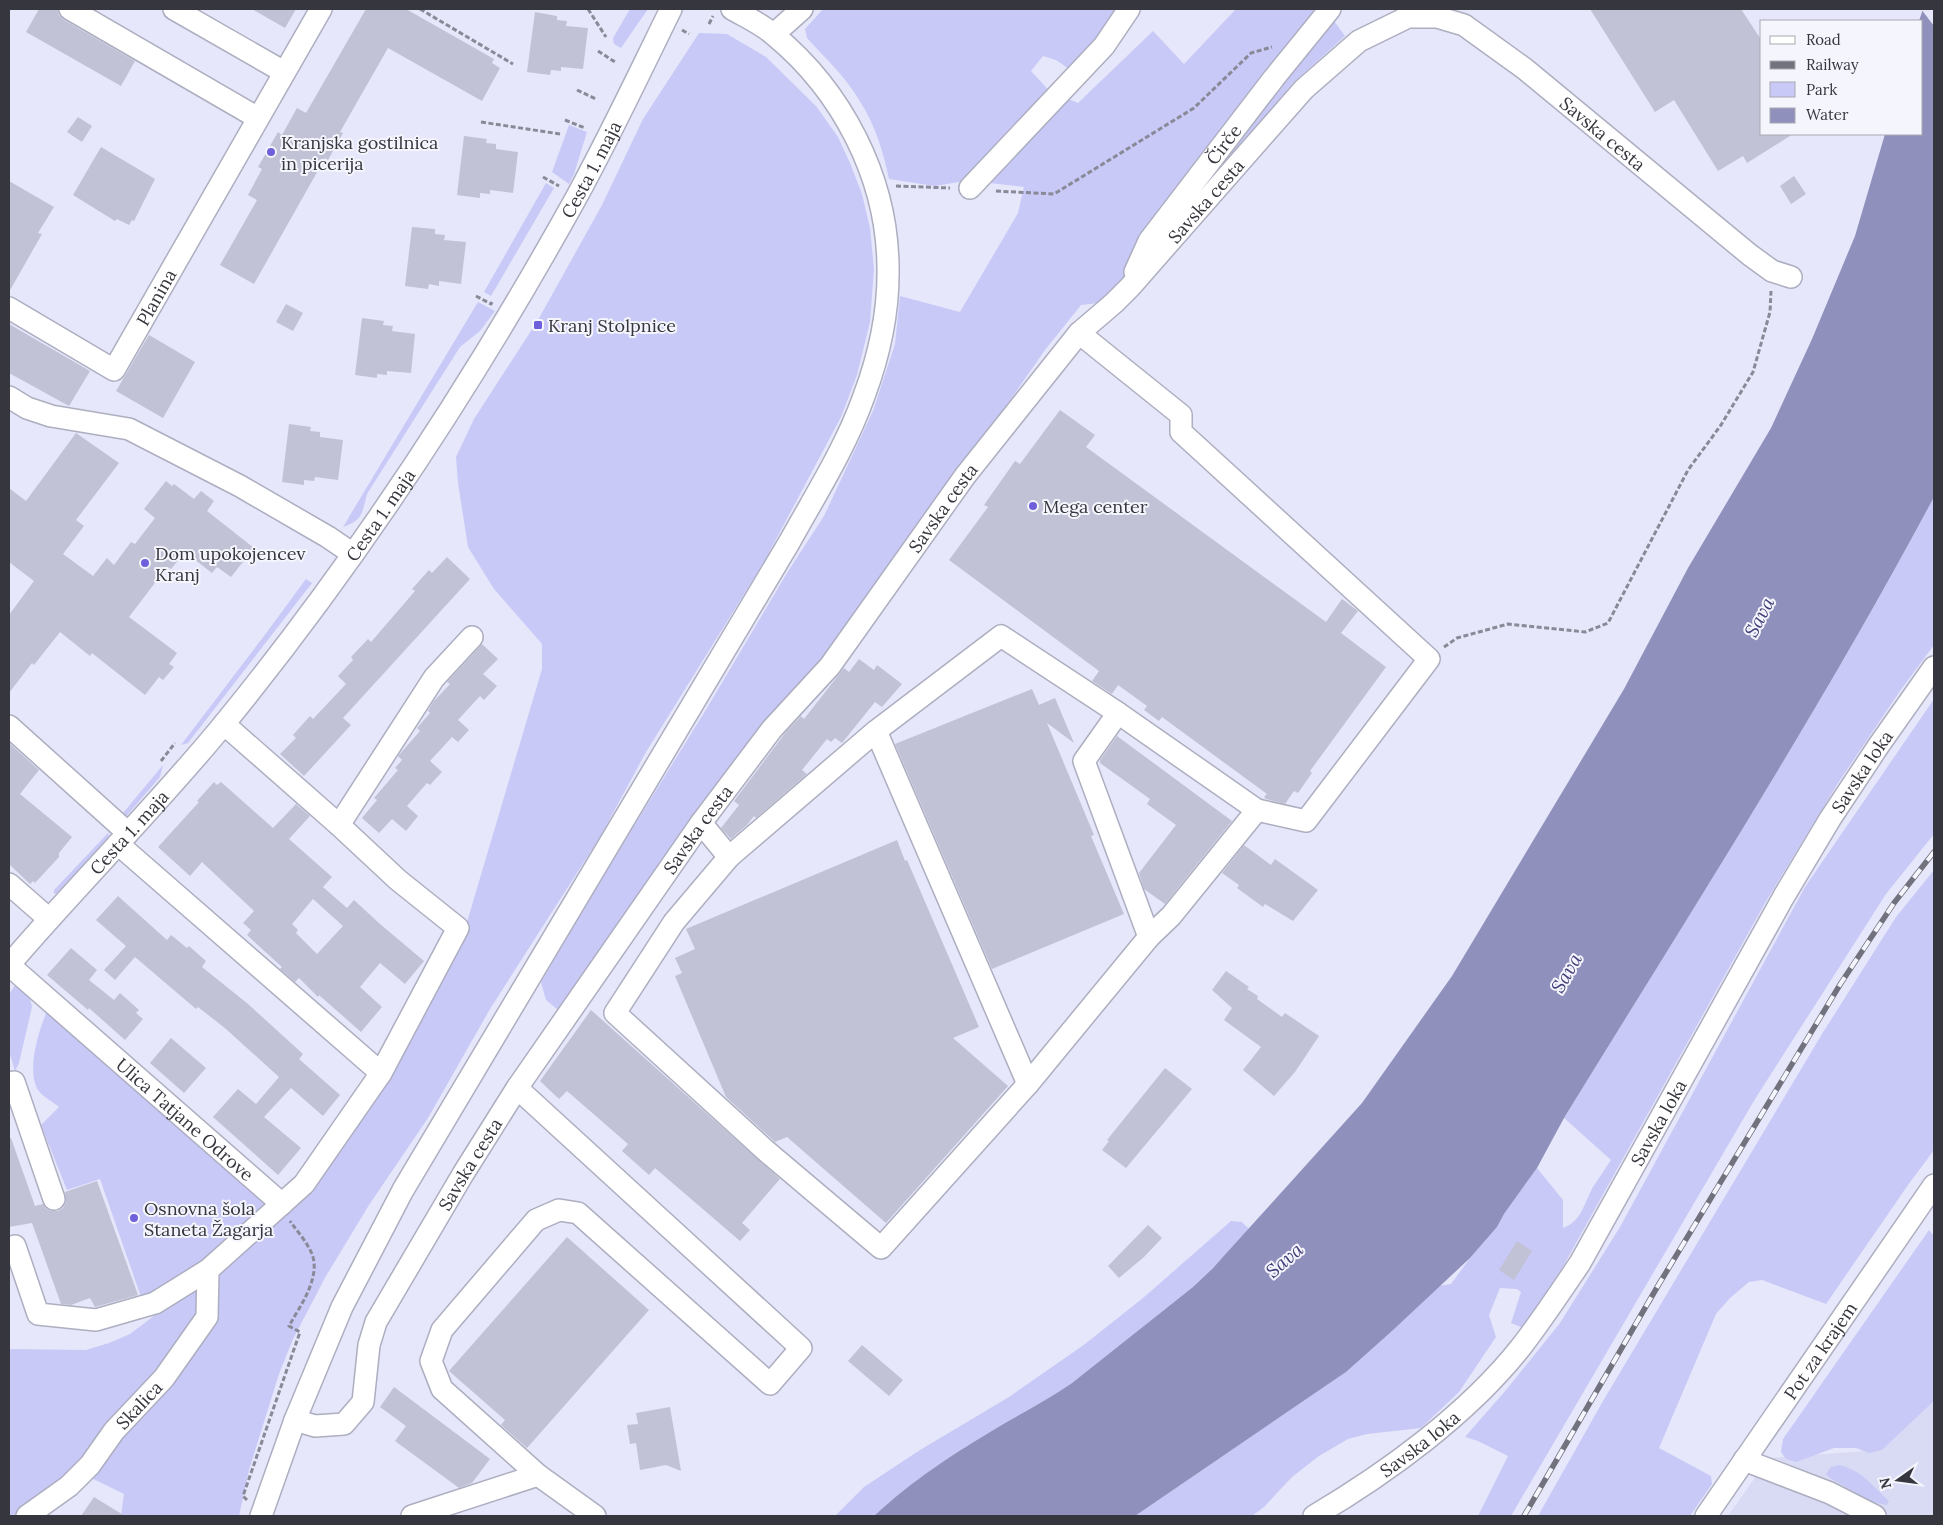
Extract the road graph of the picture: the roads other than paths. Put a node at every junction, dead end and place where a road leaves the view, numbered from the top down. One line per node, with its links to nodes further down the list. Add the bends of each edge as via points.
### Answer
1 (70, 9): 11 (street)
2 (174, 9): 10 (street)
3 (321, 9): 10 (street, Planina)
4 (671, 9): 18 (street, Cesta 1. maja, via 608,138 514,306 410,471)
5 (732, 9): 9 (street)
6 (802, 9): 9 (street)
7 (1129, 9): 12 (street, via 1104,46)
8 (1330, 9): 14 (street, Čirče, via 1149,241)
9 (774, 34): 43 (street, via 810,70 839,107 860,145 879,200 888,266 886,304 864,396 842,446 790,541 403,1190 342,1307)
10 (284, 72): 11 (street, Planina)
11 (258, 118): 15 (street, Planina, via 114,370)
12 (970, 188)
13 (1781, 274): 14 (street, Savska cesta, via 1750,255 1525,69 1464,25 1437,17 1408,17 1359,41 1304,88)
14 (1130, 287): 16 (street, Savska cesta)
15 (9, 308)
16 (1079, 333): 25 (street, via 1181,415 1181,432 1429,659 1306,821); 26 (street, Savska cesta, via 965,476 830,666 772,729)
17 (9, 397): 18 (street, via 51,416 129,429 233,482)
18 (353, 554): 22 (street, Cesta 1. maja)
19 (472, 637): 27 (street, via 434,678)
20 (1934, 667): 50 (street, Savska loka, via 1820,836 1580,1263 1545,1314 1520,1348 1475,1397 1384,1471)
21 (1118, 713): 24 (street, via 1000,636); 25 (street); 32 (street, via 1084,761)
22 (224, 724): 27 (street); 28 (street, Cesta 1. maja)
23 (9, 726): 28 (street)
24 (876, 730): 29 (street); 36 (street)
25 (1257, 810): 32 (street, via 1171,916)
26 (701, 823): 29 (street); 37 (street, Savska cesta)
27 (339, 825): 34 (street, via 398,880 458,928)
28 (123, 839): 31 (street, Cesta 1. maja); 34 (street)
29 (729, 857): 36 (street, via 674,922 615,1013 765,1150 881,1248)
30 (9, 884): 31 (street)
31 (49, 919): 33 (street, Cesta 1. maja)
32 (1148, 937): 36 (street)
33 (9, 965): 40 (street, Ulica Tatjane Odrove)
34 (381, 1073): 40 (street, via 304,1184)
35 (14, 1082): 39 (street)
36 (1028, 1084)
37 (517, 1088): 43 (street, Savska cesta, via 376,1322 369,1345 363,1402 344,1424 315,1426); 45 (street, via 801,1348 770,1384 578,1213 559,1210 536,1220 442,1330 431,1361 442,1389)
38 (1934, 1185): 44 (street, Pot za krajem)
39 (54, 1199)
40 (282, 1204): 42 (street)
41 (15, 1246): 42 (street, via 38,1314 96,1320 155,1303)
42 (208, 1270): 47 (street, Skalica, via 207,1317 164,1378 114,1431 90,1465 69,1486)
43 (295, 1420): 46 (street)
44 (1744, 1460): 51 (street, Pot za krajem); 52 (street, via 1830,1493)
45 (538, 1475): 48 (street); 49 (street)
46 (255, 1509)
47 (27, 1516)
48 (412, 1516)
49 (595, 1516)
50 (1314, 1516)
51 (1706, 1516)
52 (1874, 1516)

